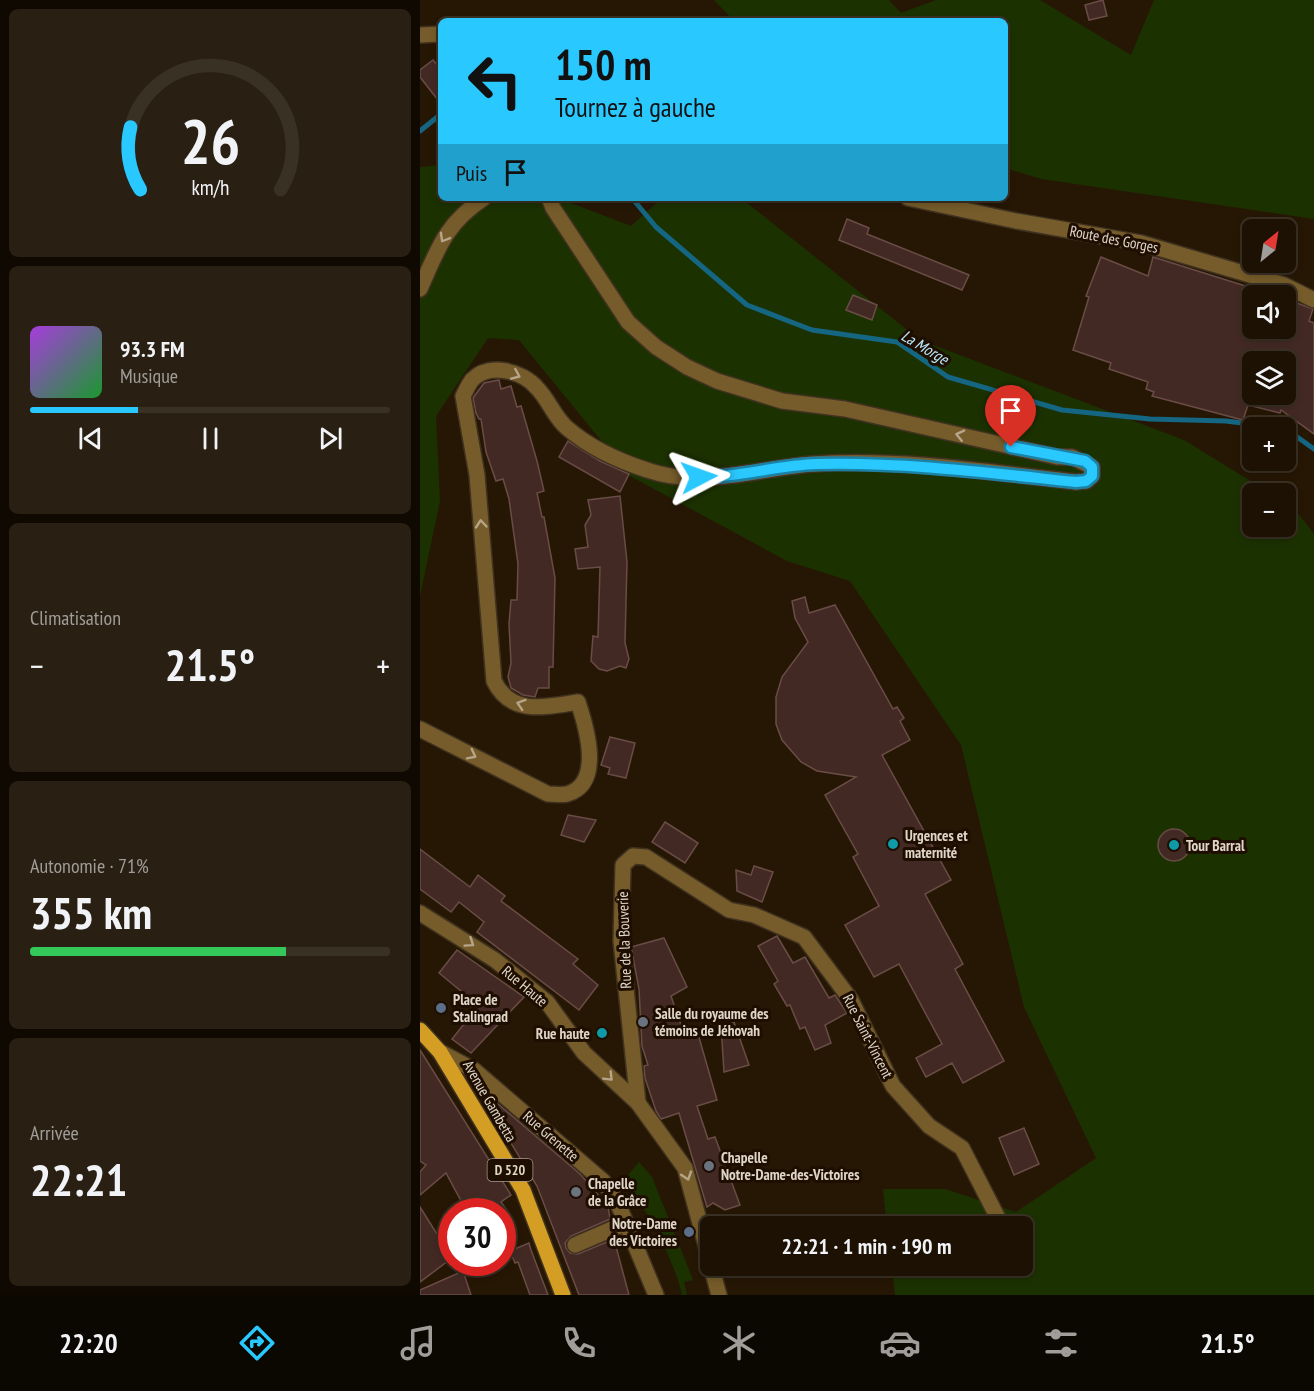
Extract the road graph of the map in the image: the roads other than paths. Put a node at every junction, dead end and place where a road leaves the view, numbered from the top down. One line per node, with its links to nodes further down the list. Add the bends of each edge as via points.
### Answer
1 (438, 34): 2 (street)
2 (420, 35)
3 (479, 201): 6 (street, one-way to 6, via 445,234)
4 (550, 201): 8 (street, one-way to 4, via 548,794 567,794 580,786 590,764 588,732 578,702 538,709 521,705 508,700 494,681 477,476 463,396 473,379 487,372 504,370 519,375 537,387 569,430 615,459 650,472 715,477 813,464 873,463 1076,482 1092,476 1092,467 1072,457 1057,457 845,408 782,401 717,381 687,367 628,322)
5 (922, 201): 7 (street, Route des Gorges, via 1141,243 1284,285)
6 (420, 289)
7 (1314, 300)
8 (420, 729)
9 (699, 890): 13 (street, Rue de la Bouverie, via 646,857 633,856 623,865 621,941); 14 (street, Rue Saint-Vincent, via 729,909 754,915 804,937 851,1000 893,1086 929,1126 962,1148)
10 (420, 913): 13 (street, Rue Haute, one-way to 13, via 495,960 547,1002 584,1053)
11 (420, 1030): 12 (main road, Avenue Gambetta / D 520)
12 (440, 1052): 15 (street, Rue Grenette, via 474,1070 603,1181); 19 (main road, Avenue Gambetta / D 520, via 523,1190)
13 (638, 1103): 16 (street, Rue Haute, one-way to 16, via 685,1168)
14 (997, 1216)
15 (626, 1223): 17 (street); 20 (street, Rue Grenette)
16 (700, 1224)
17 (575, 1245)
18 (714, 1276): 21 (street, Rue Haute)
19 (563, 1295)
20 (656, 1295)
21 (719, 1295)

